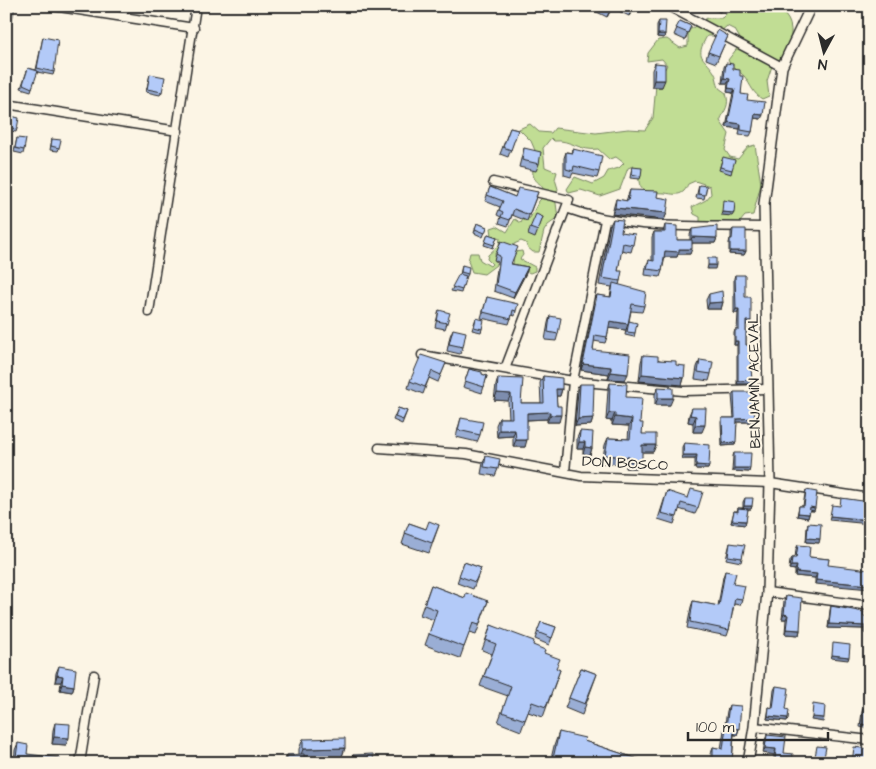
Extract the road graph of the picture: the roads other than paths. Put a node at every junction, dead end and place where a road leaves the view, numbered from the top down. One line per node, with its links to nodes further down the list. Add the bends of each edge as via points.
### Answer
1 (54, 6): 5 (street)
2 (196, 6): 5 (street)
3 (668, 6): 6 (street)
4 (811, 6): 6 (street, BENJAMÍN ACEVAL)
5 (194, 28): 8 (street)
6 (782, 68): 12 (street, BENJAMÍN ACEVAL, via 765,195)
7 (6, 104): 8 (street)
8 (178, 131): 13 (street)
9 (493, 182): 10 (street, via 569,200)
10 (566, 208): 11 (street); 15 (street)
11 (605, 220): 12 (street); 16 (street)
12 (764, 227): 17 (street, BENJAMÍN ACEVAL)
13 (149, 312)
14 (422, 355): 15 (street)
15 (505, 369): 16 (street)
16 (573, 381): 17 (street, via 683,391); 19 (street)
17 (768, 389): 20 (street, BENJAMÍN ACEVAL)
18 (379, 448): 19 (street, DON BOSCO, via 466,454)
19 (565, 472): 20 (street, DON BOSCO, via 582,476)
20 (770, 483): 21 (street, DON BOSCO); 22 (street, BENJAMÍN ACEVAL)
21 (870, 498)
22 (767, 592): 23 (street); 25 (street, BENJAMÍN ACEVAL)
23 (870, 606)
24 (94, 675): 27 (street)
25 (754, 727): 26 (street); 28 (street, BENJAMÍN ACEVAL)
26 (870, 740)
27 (80, 763)
28 (748, 763)

